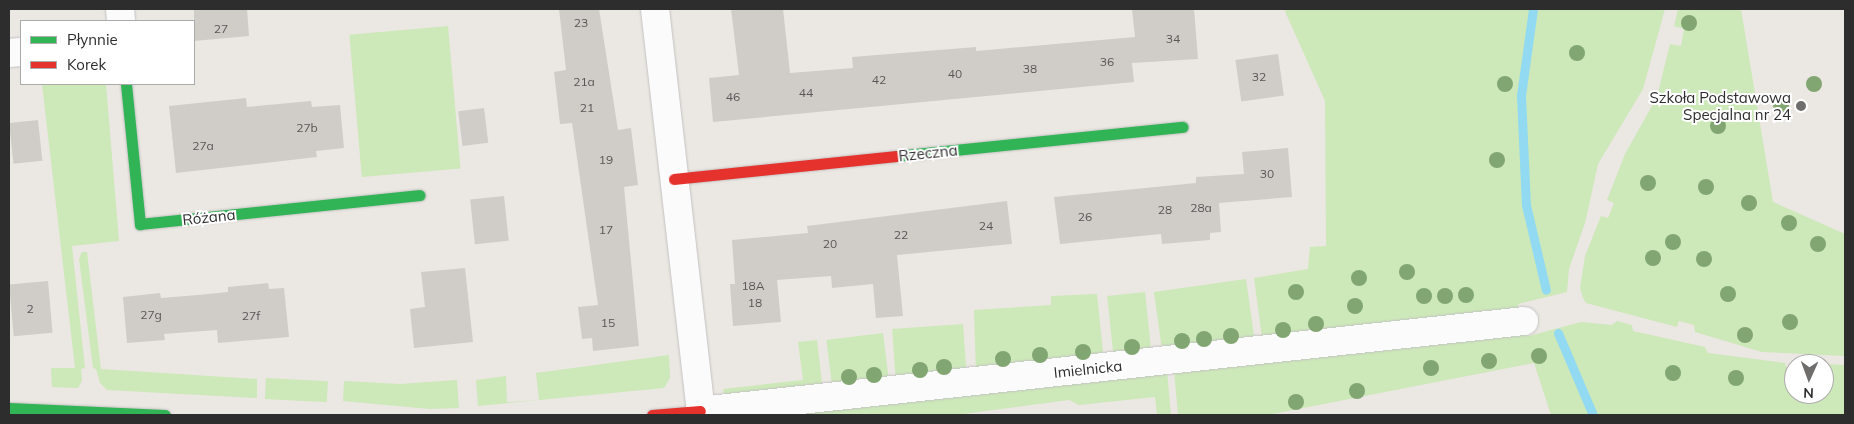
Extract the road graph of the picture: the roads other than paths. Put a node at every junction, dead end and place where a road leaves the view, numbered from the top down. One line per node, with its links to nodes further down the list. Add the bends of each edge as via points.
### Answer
1 (655, 9): 4 (street)
2 (126, 85): 5 (street, Różana, via 140,224)
3 (1183, 127): 4 (street, Rzeczna)
4 (674, 179): 9 (street)
5 (419, 195)
6 (1524, 321): 9 (street, Imielnicka)
7 (9, 408): 8 (street)
8 (97, 413): 10 (street)
9 (701, 413): 11 (street, Imielnicka)
10 (165, 415)
11 (652, 415)

